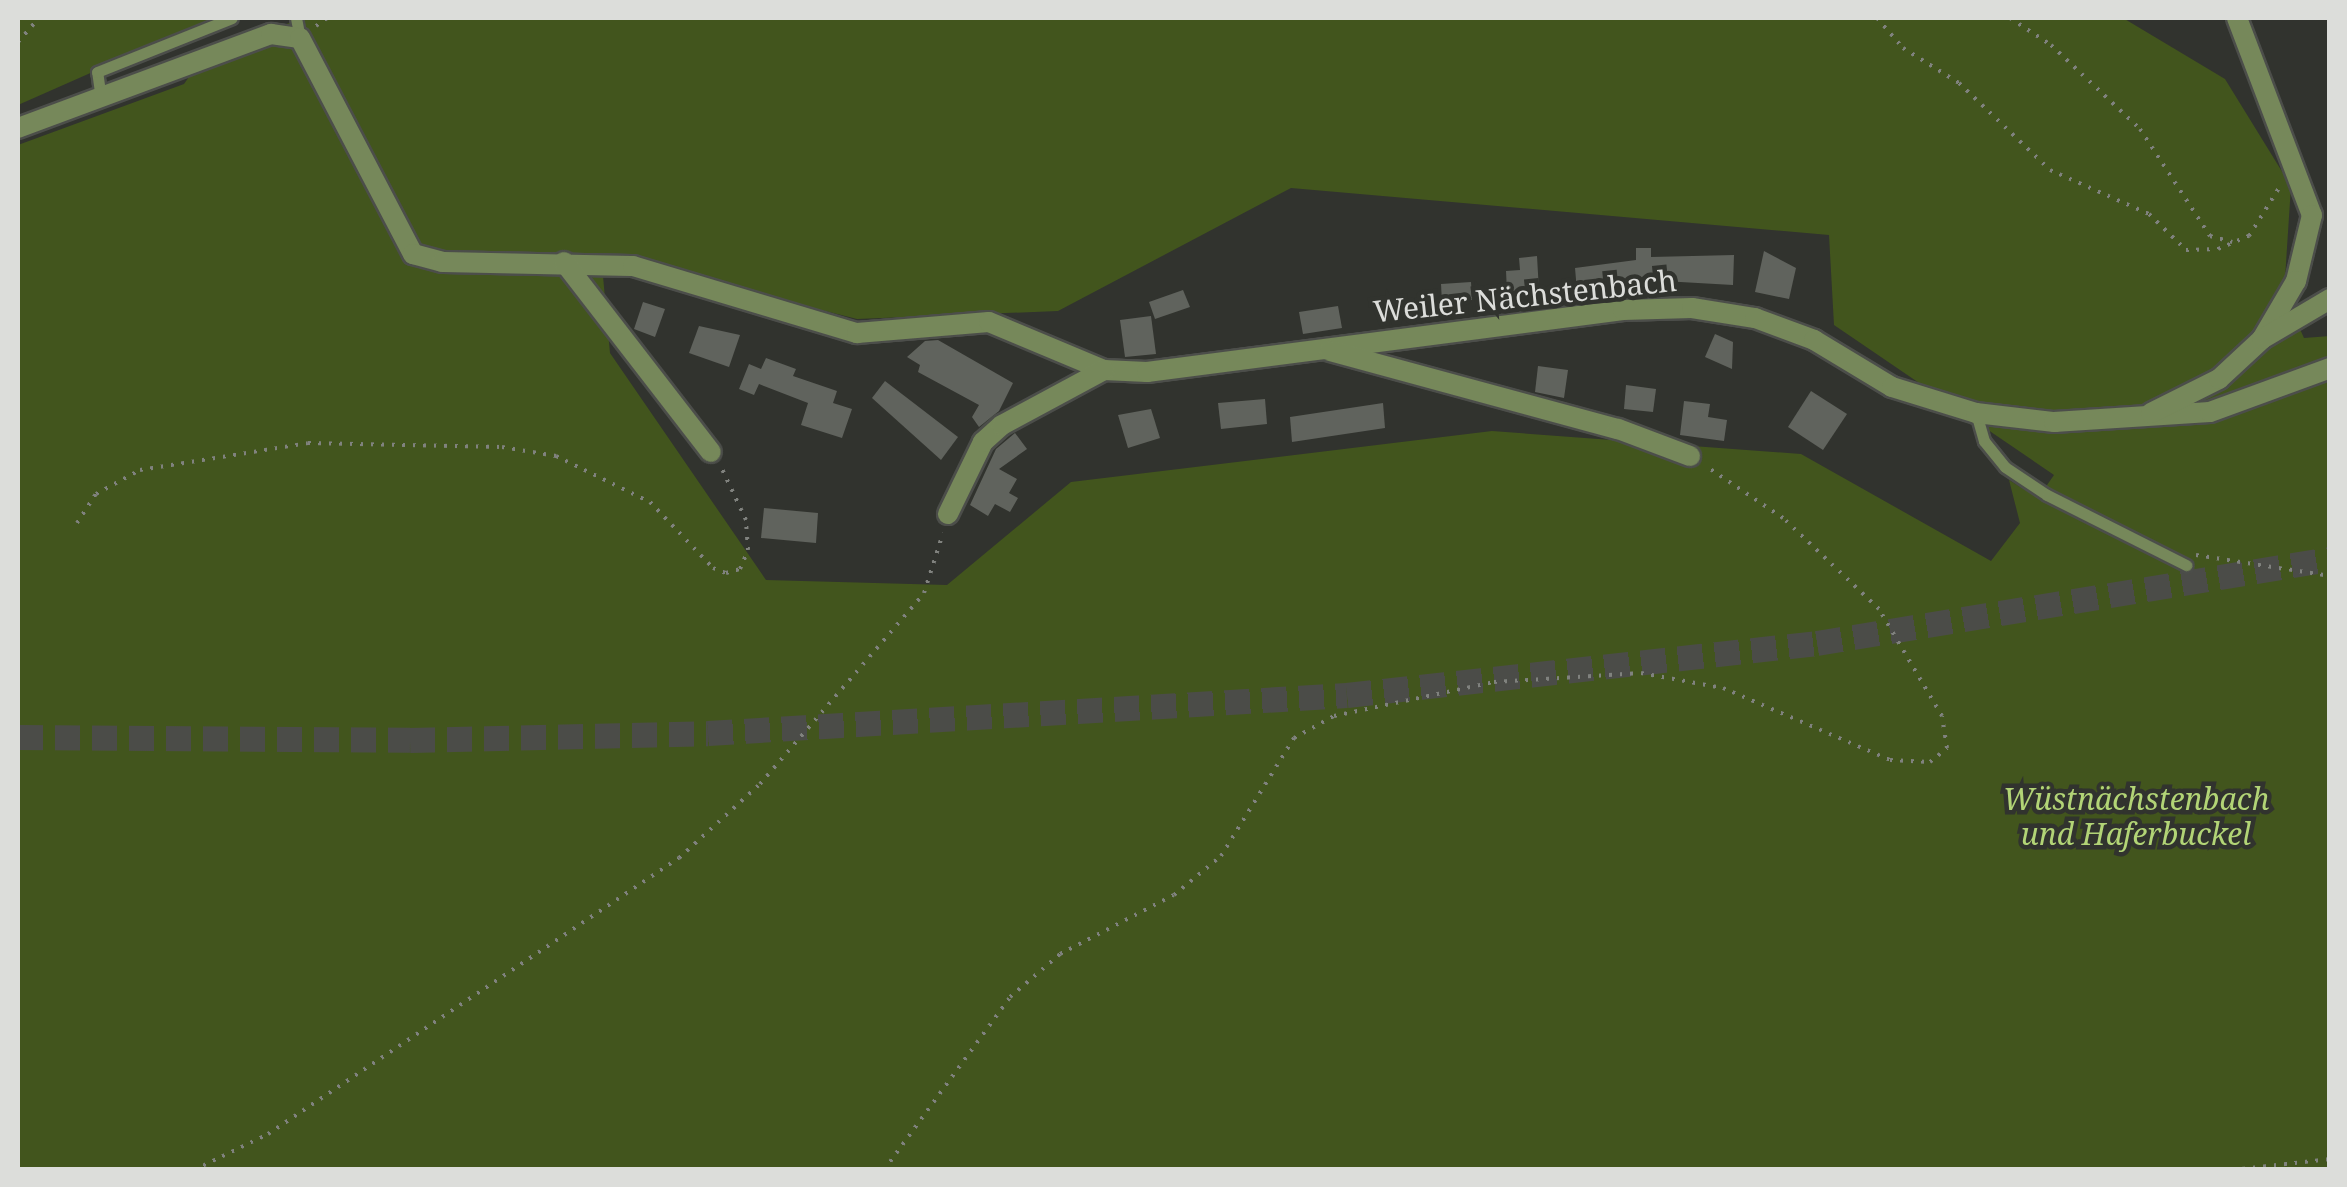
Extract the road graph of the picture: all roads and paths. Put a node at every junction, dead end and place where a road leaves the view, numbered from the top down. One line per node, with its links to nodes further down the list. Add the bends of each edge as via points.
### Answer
1 (40, 18): 7 (path)
2 (232, 18): 8 (lane, via 97,72)
3 (1877, 18): 11 (path, via 1902,48 1959,84 2050,170 2148,214 2186,250)
4 (2010, 18): 11 (path, via 2051,45 2140,129 2210,236)
5 (2237, 18): 14 (street, via 2312,215 2296,281)
6 (298, 28): 8 (street); 12 (street, Weiler Nächstenbach, via 413,254 442,262)
7 (18, 42)
8 (101, 99): 9 (street)
9 (18, 128)
10 (2265, 217): 11 (path, via 2249,236)
11 (2232, 242)
12 (564, 262): 17 (street, Weiler Nächstenbach, via 633,266 857,333 989,322); 20 (street)
13 (2330, 299): 14 (street)
14 (2262, 338): 19 (street, via 2219,379)
15 (1318, 348): 17 (street, Weiler Nächstenbach, via 1147,372); 18 (street, Weiler Nächstenbach, via 1623,310 1692,308 1755,318 1814,340 1892,387); 21 (street, Weiler Nächstenbach, via 1618,429)
16 (2330, 368): 19 (street, Weiler Nächstenbach, via 2210,412)
17 (1104, 370): 22 (street, Weiler Nächstenbach, via 983,442)
18 (1976, 413): 19 (street, Weiler Nächstenbach, via 2054,422); 24 (lane, via 1984,441 2005,466 2047,496)
19 (2135, 420)
20 (712, 452): 23 (path, via 746,520 748,550 740,569 726,572 712,568 650,502 556,456 502,447 308,443 140,470 96,494)
21 (1690, 456): 28 (path, via 1783,518 1879,609 1942,716 1948,748 1930,762 1890,760 1723,688 1642,673 1494,682 1334,716 1294,738 1221,856 1174,894 1060,954 1010,997)
22 (948, 514): 27 (path, via 924,592 760,784 679,858 268,1134)
23 (77, 523)
24 (2185, 559): 25 (path)
25 (2330, 576)
26 (2330, 1159): 29 (path)
27 (194, 1170)
28 (884, 1170)
29 (2232, 1170)

